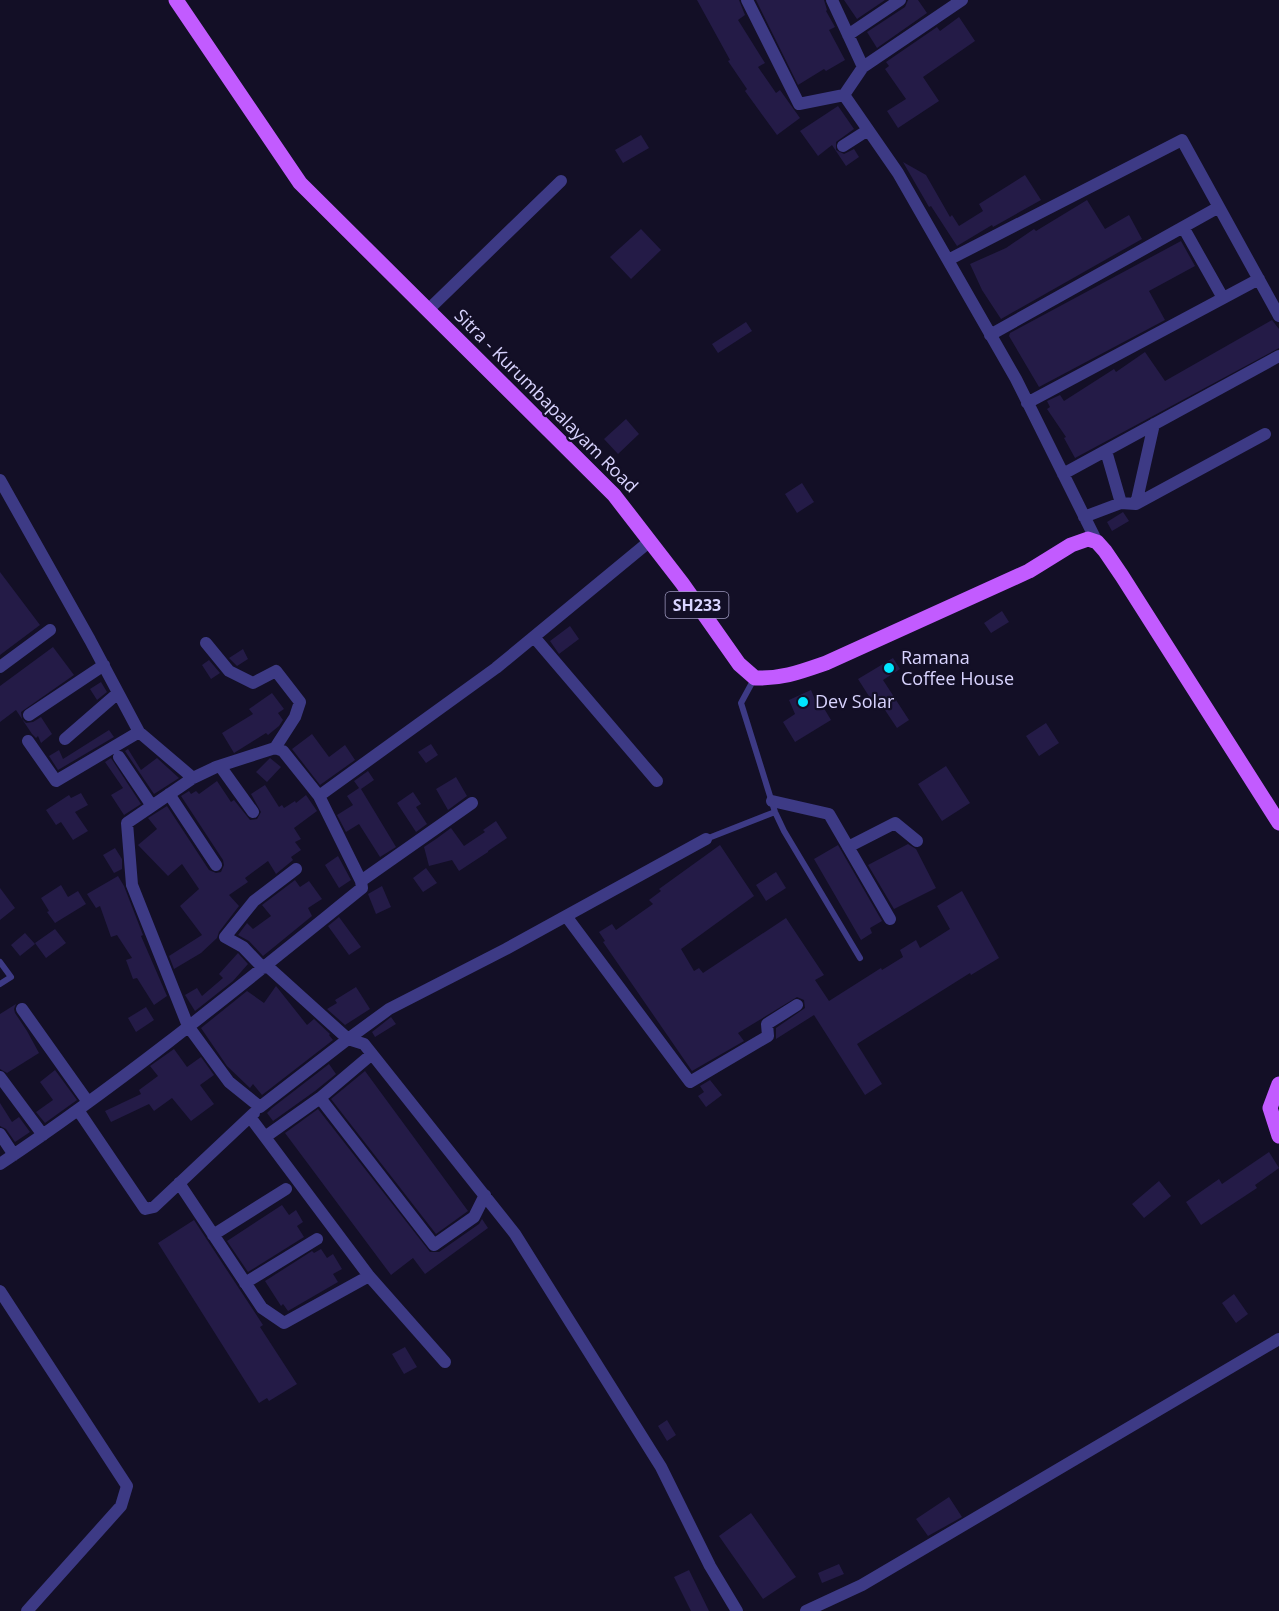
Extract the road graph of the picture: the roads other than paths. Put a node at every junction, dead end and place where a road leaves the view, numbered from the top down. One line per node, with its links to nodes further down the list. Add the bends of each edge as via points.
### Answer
1 (176, 0): 17 (main road, Sitra - Kurumbapalayam Road / SH233, via 300,183)
2 (747, 0): 8 (street, via 799,104)
3 (832, 0): 6 (street)
4 (900, 0): 6 (street)
5 (962, 0): 7 (street)
6 (848, 35): 7 (street)
7 (863, 67): 8 (street)
8 (844, 95): 9 (street)
9 (868, 130): 10 (street); 14 (street, via 898,173)
10 (843, 146)
11 (561, 181): 17 (street)
12 (1219, 207): 13 (street); 14 (street, via 1182,140); 15 (street)
13 (1184, 227): 16 (street); 19 (street)
14 (948, 260): 19 (street)
15 (1259, 279): 16 (street); 18 (street)
16 (1223, 298): 21 (street)
17 (428, 310): 30 (main road, Sitra - Kurumbapalayam Road / SH233, via 614,495)
18 (1279, 316)
19 (990, 335): 21 (street)
20 (1279, 356): 22 (street)
21 (1027, 403): 25 (street)
22 (1154, 424): 24 (street); 28 (street)
23 (1265, 434): 28 (street)
24 (1106, 451): 25 (street); 27 (street)
25 (1063, 474): 29 (street)
26 (0, 480): 35 (street)
27 (1121, 503): 28 (street); 29 (street)
28 (1136, 504)
29 (1084, 517): 31 (street)
30 (650, 541): 33 (street); 37 (main road, Sitra - Kurumbapalayam Road / SH233, via 739,664)
31 (1097, 542): 37 (main road, via 1088,539 1071,545 1029,571 826,663 775,679); 54 (main road)
32 (50, 630): 36 (street)
33 (534, 637): 47 (street); 49 (street)
34 (206, 643): 43 (street, via 230,671 253,683 276,671 300,702)
35 (104, 665): 38 (street); 39 (street)
36 (0, 667)
37 (755, 678): 52 (lane, via 741,703)
38 (118, 693): 40 (street); 41 (street)
39 (29, 715)
40 (140, 732): 42 (street, via 56,781); 46 (street)
41 (65, 740)
42 (28, 741)
43 (275, 748): 45 (street); 49 (street, via 283,751)
44 (118, 757): 51 (street)
45 (220, 766): 46 (street); 53 (street)
46 (193, 778): 48 (street)
47 (657, 781)
48 (169, 794): 51 (street); 58 (street)
49 (319, 796): 60 (street)
50 (472, 803): 60 (street)
51 (152, 806): 69 (street, via 127,823 132,885)
52 (774, 806): 55 (lane); 57 (street, via 829,814); 63 (lane, via 784,831)
53 (253, 812)
54 (1279, 823)
55 (706, 839): 61 (street)
56 (917, 841): 57 (street, via 895,823)
57 (848, 847): 62 (street)
58 (216, 865)
59 (296, 869): 65 (street, via 254,901 225,938)
60 (361, 881): 65 (street, via 362,888)
61 (566, 916): 67 (street, via 690,1082 768,1036 767,1024); 70 (street, via 389,1010)
62 (890, 919)
63 (860, 958)
64 (0, 962): 66 (lane, via 11,977)
65 (265, 966): 69 (street); 70 (street)
66 (0, 984)
67 (797, 1005)
68 (22, 1009): 75 (street)
69 (188, 1026): 75 (street); 76 (street, via 229,1082)
70 (348, 1039): 71 (street, via 364,1044); 76 (street)
71 (372, 1054): 74 (street); 86 (street)
72 (0, 1077): 79 (street)
73 (1279, 1084): 80 (main road, via 1270,1108)
74 (320, 1098): 81 (street); 86 (street, via 434,1245 474,1216)
75 (83, 1106): 79 (street); 84 (street, via 145,1209 154,1207)
76 (260, 1107): 77 (street)
77 (250, 1117): 81 (street); 84 (street)
78 (0, 1134): 82 (street)
79 (43, 1135): 82 (street)
80 (1279, 1136)
81 (265, 1137): 89 (street)
82 (14, 1155): 83 (street)
83 (0, 1164)
84 (179, 1183): 87 (street)
85 (286, 1189): 87 (street)
86 (485, 1195): 95 (street, via 515,1234 661,1467)
87 (213, 1235): 90 (street)
88 (317, 1239): 90 (street)
89 (369, 1276): 90 (street, via 284,1323 262,1308); 93 (street)
90 (245, 1283)
91 (0, 1291): 94 (street, via 127,1486 121,1506)
92 (1279, 1339): 96 (street, via 862,1585)
93 (445, 1362)
94 (27, 1611)
95 (737, 1611)
96 (806, 1611)

